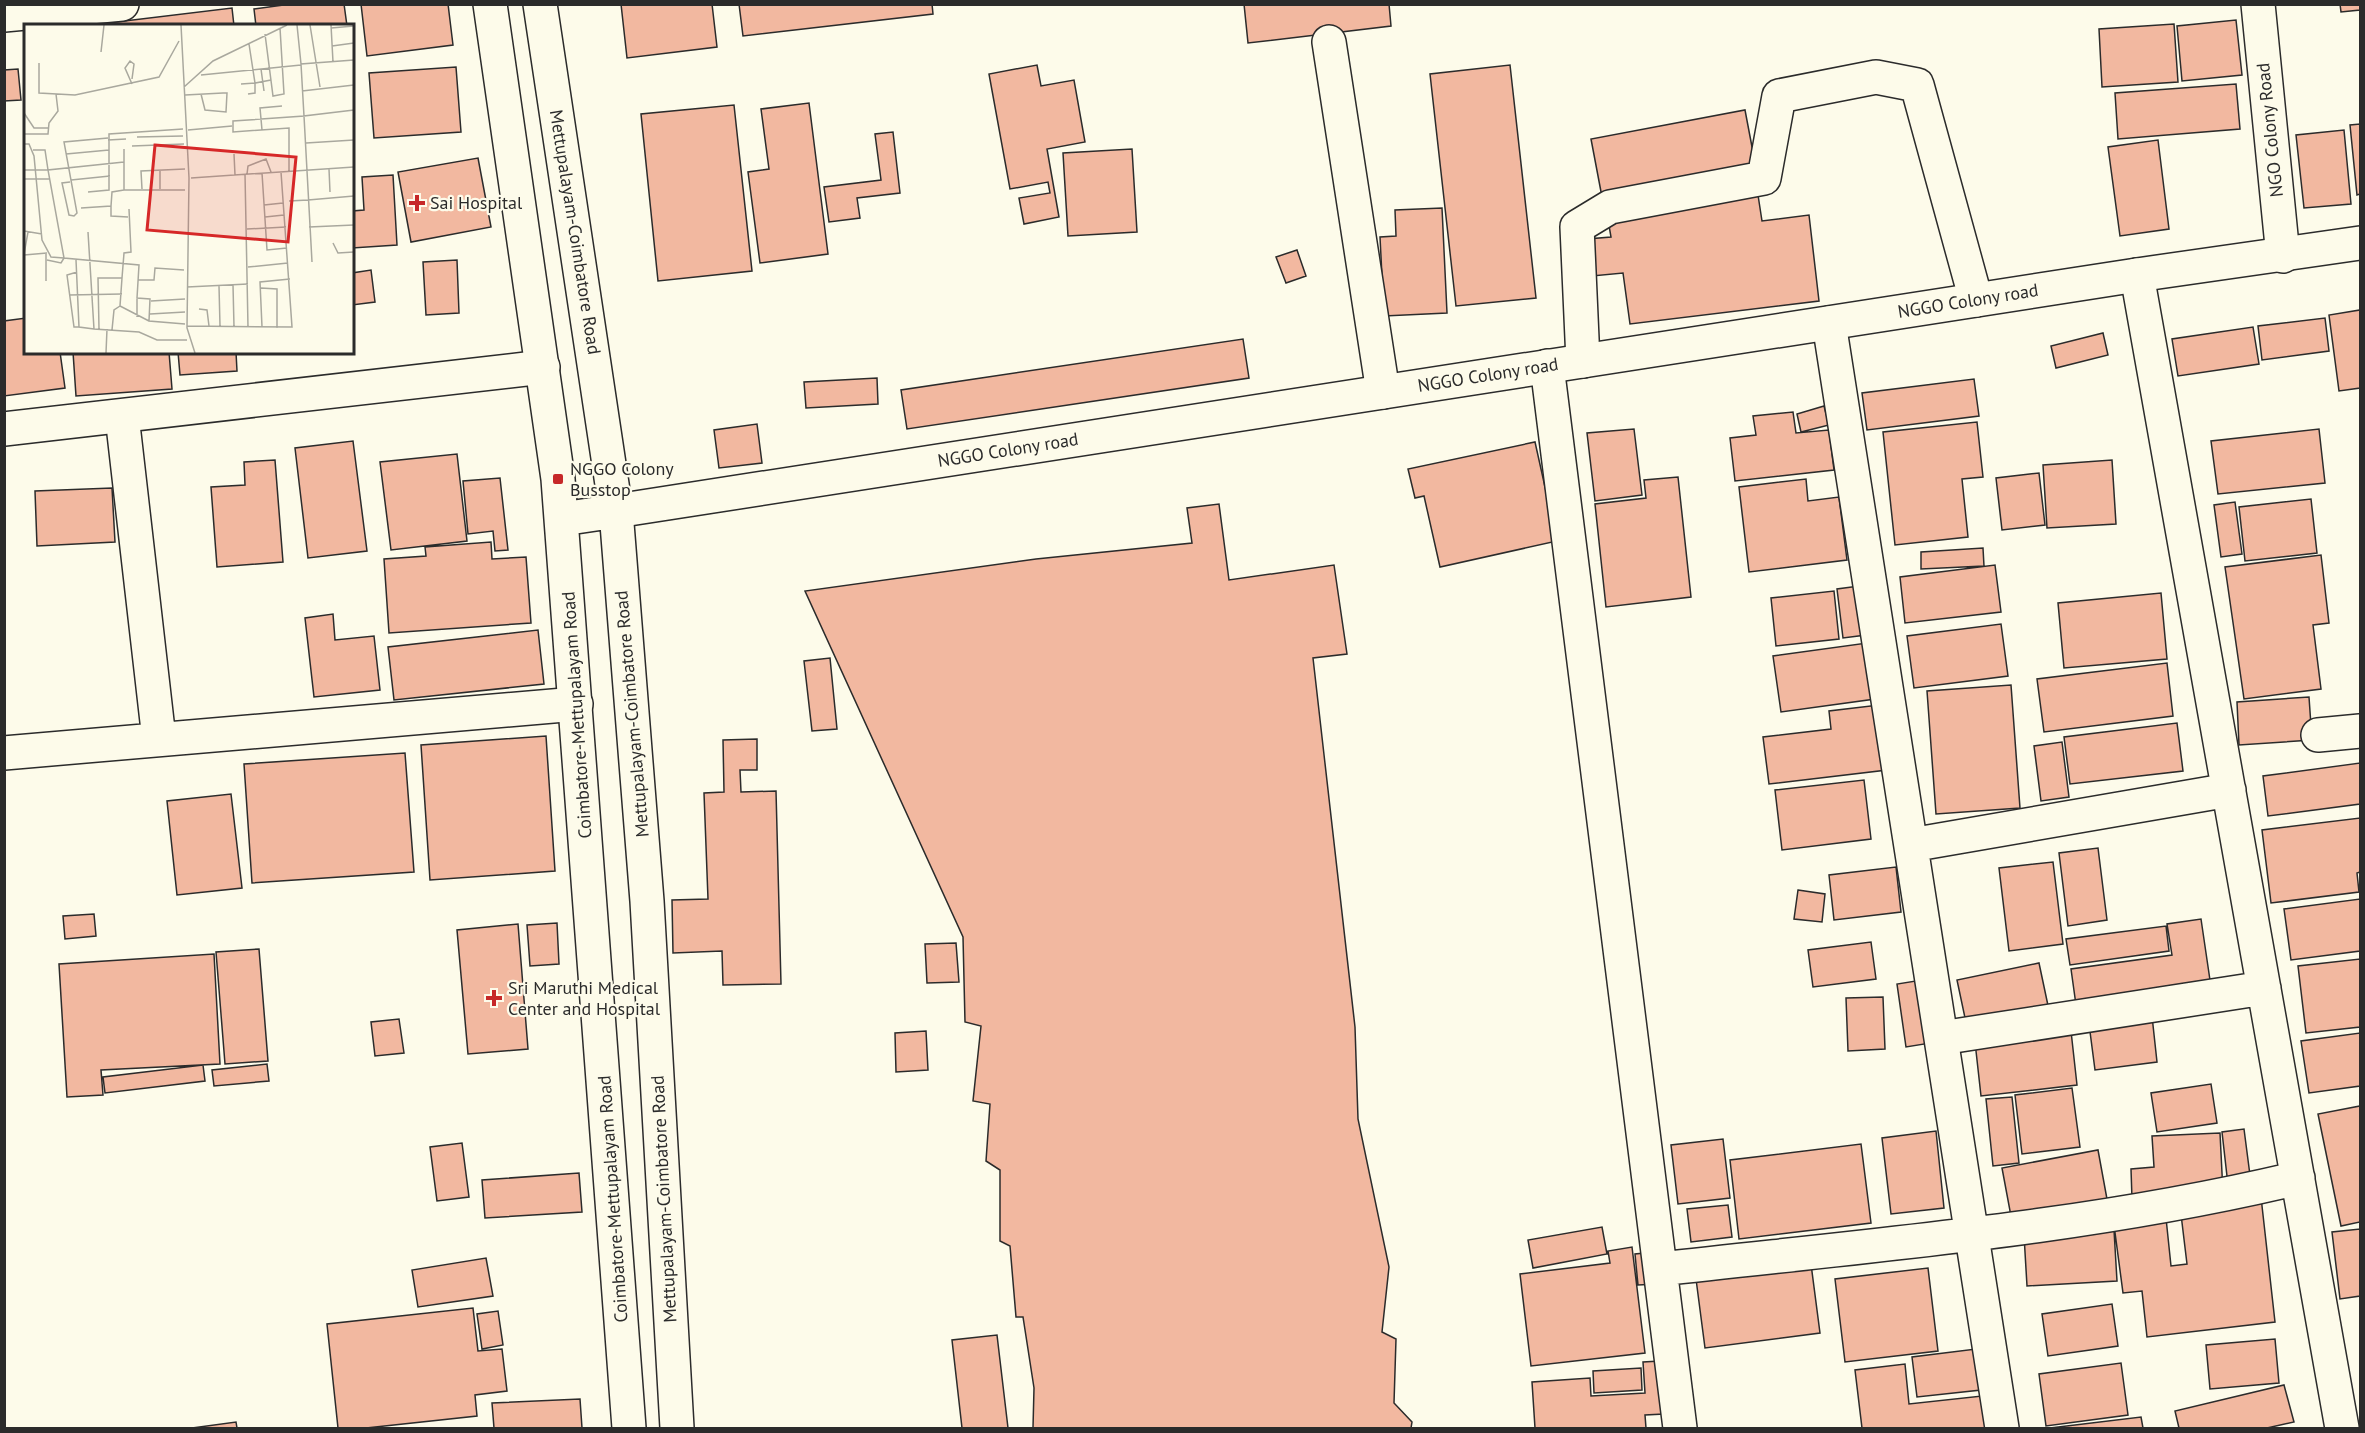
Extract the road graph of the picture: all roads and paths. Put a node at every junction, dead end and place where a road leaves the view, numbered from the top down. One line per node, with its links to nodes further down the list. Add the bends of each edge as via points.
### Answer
1 (123, 4): 5 (main road)
2 (490, 4): 14 (main road, Coimbatore-Mettupalayam Road)
3 (540, 4): 18 (main road, Mettupalayam-Coimbatore Road)
4 (2258, 4): 8 (main road, NGO Colony Road)
5 (4, 15)
6 (1329, 42): 15 (main road)
7 (2361, 243): 8 (main road, NGGO Colony road)
8 (2283, 255): 9 (main road, NGGO Colony road)
9 (2137, 275): 10 (main road, NGGO Colony road); 25 (main road)
10 (1976, 300): 11 (main road, NGGO Colony road); 12 (main road, via 1917,85 1876,77 1779,96 1764,178 1610,207 1577,227)
11 (1828, 323): 12 (main road, NGGO Colony road); 26 (main road)
12 (1583, 361): 13 (main road, NGGO Colony road)
13 (1547, 366): 15 (main road, NGGO Colony road); 31 (main road)
14 (543, 367): 16 (main road); 19 (main road, Coimbatore-Mettupalayam Road)
15 (1383, 392): 18 (main road, NGGO Colony road)
16 (122, 416): 17 (main road); 23 (main road)
17 (4, 429)
18 (616, 511): 19 (main road, NGGO Colony road); 33 (main road, Mettupalayam-Coimbatore Road, via 647,901)
19 (562, 519): 20 (main road, Coimbatore-Mettupalayam Road)
20 (576, 704): 23 (main road); 32 (main road, Coimbatore-Mettupalayam Road)
21 (2361, 731): 22 (main road)
22 (2318, 735)
23 (159, 740): 24 (main road)
24 (4, 753)
25 (2229, 790): 26 (main road); 27 (main road)
26 (1911, 845): 28 (main road)
27 (2264, 988): 28 (main road); 29 (main road)
28 (1941, 1038): 30 (main road)
29 (2298, 1178): 30 (main road, via 2228,1195); 36 (main road)
30 (1971, 1234): 31 (main road); 35 (main road)
31 (1660, 1269): 34 (main road)
32 (629, 1428)
33 (677, 1428)
34 (1680, 1428)
35 (2002, 1428)
36 (2342, 1428)

